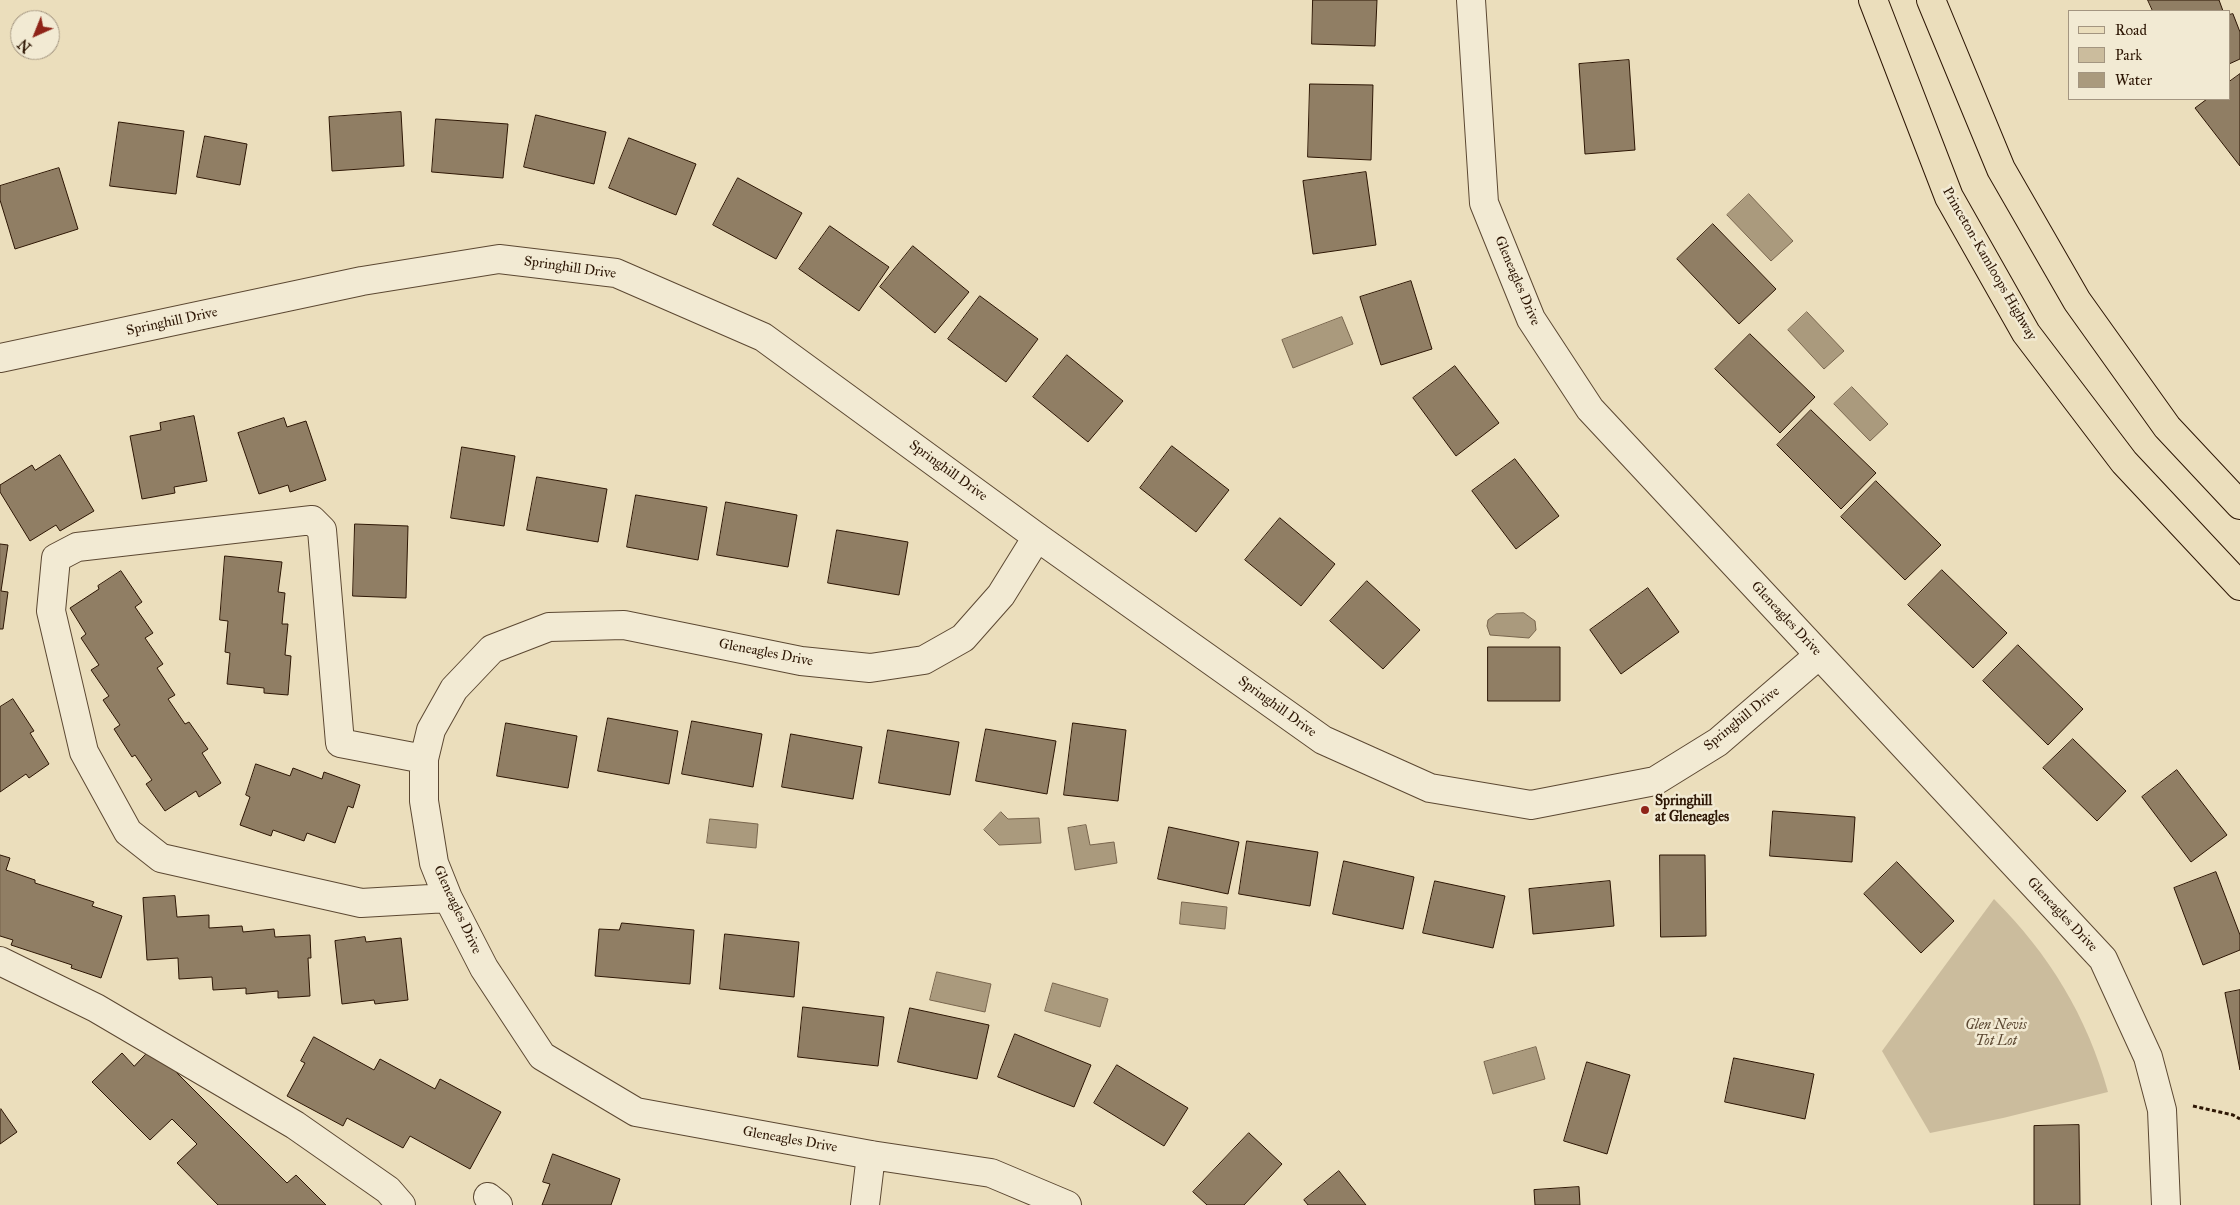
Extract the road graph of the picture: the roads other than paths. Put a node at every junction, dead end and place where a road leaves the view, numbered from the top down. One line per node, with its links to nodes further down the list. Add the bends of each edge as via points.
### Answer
1 (1471, 0): 8 (street, Gleneagles Drive, via 1484,203 1531,319 1590,408)
2 (1873, 0): 7 (main road, Princeton-Kamloops Highway, via 1949,198 2026,333 2124,462)
3 (1931, 0): 5 (main road, via 2001,169 2077,301 2167,427)
4 (0, 358): 6 (street, Springhill Drive, via 362,281 499,259 616,273 763,336)
5 (2240, 505)
6 (1037, 537): 8 (street, Springhill Drive, via 1323,740 1430,788 1531,805 1655,781 1718,742); 9 (street, Gleneagles Drive, via 1001,595 963,638 924,660 870,668 801,661 624,625 549,627 492,649 454,689 431,730)
7 (2240, 586)
8 (1820, 655): 16 (street, Gleneagles Drive, via 2103,959 2148,1057 2162,1110)
9 (424, 759): 10 (street, Gleneagles Drive, via 424,801 434,863); 10 (street, via 340,743 322,530 312,520 77,547 56,558 51,611 84,752 128,832 161,858 361,903)
10 (448, 898): 12 (street, Gleneagles Drive, via 484,968 542,1056 636,1112)
11 (0, 961): 13 (street, via 96,1008 295,1125 388,1190)
12 (871, 1155): 14 (street); 15 (street, Gleneagles Drive, via 991,1173)
13 (401, 1205)
14 (865, 1205)
15 (1067, 1205)
16 (2166, 1205)

